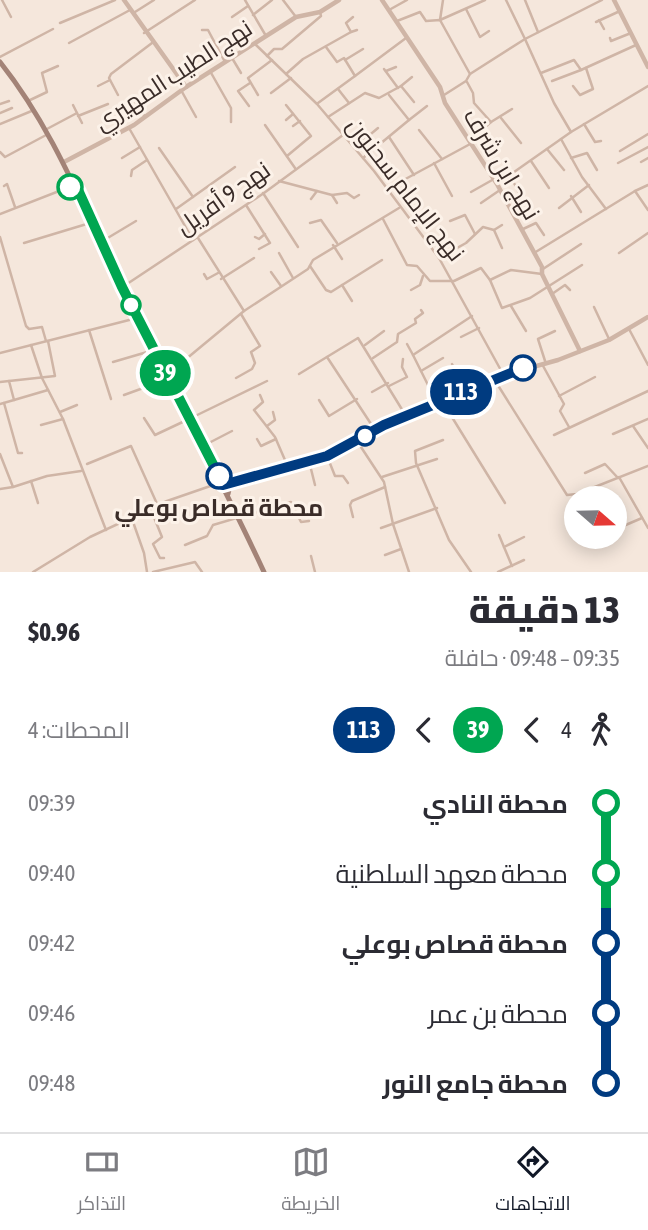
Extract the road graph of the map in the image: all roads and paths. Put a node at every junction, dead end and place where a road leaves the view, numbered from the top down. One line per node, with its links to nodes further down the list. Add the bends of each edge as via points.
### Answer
1 (2, 0): 25 (street)
2 (116, 0): 31 (street)
3 (124, 0): 22 (street)
4 (154, 0): 22 (street)
5 (195, 0): 39 (street)
6 (245, 0): 18 (street)
7 (272, 0): 24 (street)
8 (283, 0): 27 (street)
9 (339, 0): 23 (street, نهج الطيب المهيري)
10 (382, 0): 20 (street, نهج ابن شرف)
11 (407, 0): 20 (street)
12 (443, 0): 29 (street)
13 (485, 0): 19 (street)
14 (506, 0): 43 (street)
15 (525, 0): 38 (street)
16 (602, 0): 38 (street)
17 (614, 0): 21 (street)
18 (248, 6): 24 (street); 26 (street)
19 (466, 9): 29 (street); 36 (street, via 480,37)
20 (389, 10): 30 (street, نهج ابن شرف)
21 (620, 11): 35 (street, via 597,21); 40 (street)
22 (131, 12): 39 (street); 45 (street)
23 (320, 12): 27 (street, نهج الطيب المهيري); 51 (street, via 321,16 282,49)
24 (253, 15): 41 (street)
25 (12, 17)
26 (232, 17)
27 (296, 17): 41 (street, نهج الطيب المهيري)
28 (353, 18): 37 (street, via 346,23)
29 (440, 20): 30 (street, via 426,21 420,12); 66 (street)
30 (396, 22): 42 (street, نهج ابن شرف)
31 (60, 23)
32 (53, 29): 53 (street)
33 (202, 30): 56 (street, via 208,30)
34 (358, 30): 37 (street)
35 (604, 30)
36 (489, 31)
37 (351, 32): 49 (street)
38 (538, 32): 43 (street)
39 (144, 33): 46 (street)
40 (631, 33): 44 (street); 48 (street)
41 (266, 36): 47 (street, نهج الطيب المهيري)
42 (406, 38): 67 (street); 84 (street, نهج ابن شرف)
43 (525, 38): 63 (street); 66 (street)
44 (610, 38)
45 (69, 43)
46 (152, 43): 70 (street, via 111,74); 78 (street)
47 (255, 44): 51 (street, نهج الإمام سحنون); 52 (street, نهج الطيب المهيري)
48 (637, 45): 58 (street); 60 (street)
49 (326, 47): 55 (street, via 337,62); 65 (street)
50 (363, 49): 55 (street)
51 (267, 56): 54 (street, نهج الإمام سحنون)
52 (232, 58): 56 (street, نهج الطيب المهيري); 64 (street)
53 (0, 59): 86 (main road)
54 (272, 60): 65 (street, نهج الإمام سحنون); 73 (street, via 249,76)
55 (345, 60): 67 (street)
56 (225, 62): 62 (street, نهج الطيب المهيري)
57 (58, 66): 86 (street, via 42,73 47,92)
58 (648, 67)
59 (396, 68): 77 (street, via 385,70)
60 (586, 68): 61 (street); 75 (street, via 593,89 580,96)
61 (581, 70): 63 (street, via 574,60); 72 (street)
62 (210, 71): 78 (street, نهج الطيب المهيري); 110 (street, via 231,108)
63 (541, 73): 121 (street)
64 (241, 74)
65 (286, 74): 69 (street, نهج الإمام سحنون)
66 (470, 74): 71 (street)
67 (355, 76): 79 (street)
68 (412, 77): 77 (street)
69 (290, 78): 80 (street); 92 (street, نهج الإمام سحنون)
70 (110, 80): 74 (street); 81 (street)
71 (466, 81): 84 (street); 111 (street, via 474,103)
72 (552, 81)
73 (250, 83): 82 (street); 94 (street, via 238,91)
74 (98, 86)
75 (573, 86)
76 (648, 86): 114 (street)
77 (400, 87): 83 (street); 88 (street)
78 (184, 88): 103 (street, نهج الطيب المهيري); 104 (street)
79 (338, 89): 89 (street); 92 (street)
80 (271, 93)
81 (118, 95)
82 (258, 95)
83 (389, 95): 89 (street, via 377,98 365,93); 108 (street)
84 (444, 95): 126 (street, نهج ابن شرف)
85 (9, 101): 90 (street)
86 (27, 101): 99 (main road)
87 (135, 101): 103 (street)
88 (414, 102)
89 (349, 103): 105 (street)
90 (0, 104)
91 (108, 104): 102 (street)
92 (317, 104): 105 (street, نهج الإمام سحنون)
93 (73, 105): 102 (street)
94 (249, 106)
95 (286, 106): 101 (street)
96 (427, 106): 108 (street)
97 (12, 108): 100 (street)
98 (512, 109): 106 (street)
99 (34, 110): 113 (street); 120 (main road)
100 (0, 113)
101 (293, 114): 107 (street); 109 (street)
102 (78, 115): 112 (street); 120 (street)
103 (145, 117): 117 (street, نهج الطيب المهيري)
104 (196, 117)
105 (328, 117): 123 (street, نهج الإمام سحنون)
106 (500, 118): 111 (street); 128 (street)
107 (286, 120)
108 (408, 120): 124 (street)
109 (300, 121): 116 (street); 136 (street, via 311,138)
110 (231, 122)
111 (491, 122): 126 (street)
112 (82, 123)
113 (0, 124)
114 (584, 124): 121 (street); 127 (street, via 596,142)
115 (265, 125): 136 (street)
116 (293, 126)
117 (130, 128): 129 (street); 144 (street, نهج الطيب المهيري)
118 (378, 128): 132 (street)
119 (419, 130): 141 (street)
120 (47, 132): 135 (street, via 5,157); 144 (main road)
121 (571, 132): 125 (street)
122 (648, 134): 134 (street)
123 (343, 135): 132 (street, نهج الإمام سحنون); 149 (street, نهج 9 أفريل)
124 (389, 137): 138 (street); 152 (street)
125 (561, 139): 133 (street); 139 (street)
126 (471, 141): 141 (street); 156 (street, نهج ابن شرف)
127 (601, 141)
128 (521, 143)
129 (140, 147): 137 (street); 142 (street)
130 (648, 147): 147 (street)
131 (159, 148): 172 (street)
132 (354, 148): 138 (street, نهج الإمام سحنون)
133 (547, 149): 143 (street); 150 (street)
134 (620, 150)
135 (0, 152)
136 (287, 156): 149 (street)
137 (122, 158)
138 (363, 158): 162 (street, نهج الإمام سحنون)
139 (571, 158): 151 (street, via 587,153); 158 (street)
140 (648, 158): 145 (street)
141 (442, 159): 146 (street)
142 (147, 160): 154 (street, via 132,170); 181 (street)
143 (531, 160): 153 (street); 161 (street)
144 (64, 162): 157 (main road)
145 (641, 162)
146 (434, 163): 152 (street); 170 (street)
147 (618, 163)
148 (235, 167): 172 (street)
149 (295, 168): 155 (street, نهج 9 أفريل)
150 (564, 170)
151 (597, 170)
152 (414, 175): 162 (street)
153 (510, 175): 156 (street); 176 (street, via 520,195)
154 (131, 176)
155 (279, 181): 164 (street); 167 (street, نهج 9 أفريل)
156 (495, 181): 163 (street, نهج ابن شرف); 166 (street)
157 (75, 185): 178 (street); 189 (main road)
158 (589, 185): 171 (street); 182 (street)
159 (648, 185): 165 (street)
160 (4, 186): 178 (street, via 7,184)
161 (549, 188)
162 (387, 189): 179 (street, نهج الإمام سحنون)
163 (500, 190): 175 (street); 176 (street, نهج ابن شرف)
164 (317, 191): 168 (street); 173 (street)
165 (635, 191): 182 (street); 183 (street)
166 (471, 192)
167 (263, 193): 177 (street, نهج 9 أفريل); 205 (street)
168 (332, 195): 169 (street); 174 (street)
169 (359, 195)
170 (452, 196)
171 (571, 196): 180 (street); 184 (street)
172 (193, 197): 181 (street)
173 (311, 199)
174 (337, 203)
175 (481, 203)
176 (506, 204): 193 (street, نهج ابن شرف)
177 (246, 205): 195 (street); 200 (street, نهج 9 أفريل)
178 (15, 207): 185 (street)
179 (399, 208): 186 (street); 212 (street, نهج الإمام سحنون)
180 (559, 208)
181 (176, 209): 200 (street)
182 (606, 209): 209 (street)
183 (648, 210)
184 (581, 212)
185 (0, 214)
186 (382, 218): 203 (street); 221 (street, via 407,265 417,266)
187 (136, 221): 201 (street)
188 (450, 221): 196 (street, via 465,215)
189 (93, 222): 201 (main road); 202 (street)
190 (310, 223): 203 (street, via 321,220)
191 (502, 225): 192 (street)
192 (494, 230): 196 (street, via 484,227); 206 (street)
193 (521, 230): 197 (street, via 536,223); 209 (street, نهج ابن شرف)
194 (648, 233): 210 (street)
195 (265, 234): 199 (street); 207 (street, via 270,243)
196 (475, 234): 212 (street)
197 (544, 235)
198 (0, 237): 249 (street, via 26,326 42,327)
199 (255, 237)
200 (195, 239): 219 (street); 229 (street, نهج 9 أفريل)
201 (101, 242): 229 (main road)
202 (24, 243)
203 (335, 244): 213 (street); 216 (street)
204 (581, 244): 218 (street)
205 (298, 247)
206 (502, 248)
207 (259, 249)
208 (279, 253): 222 (street)
209 (534, 253): 218 (street, نهج ابن شرف)
210 (619, 253)
211 (254, 258): 223 (street)
212 (439, 258): 225 (street, نهج الإمام سحنون)
213 (342, 259)
214 (383, 260): 226 (street)
215 (582, 265): 228 (street)
216 (310, 266): 222 (street); 226 (street, via 326,290)
217 (271, 272): 227 (street)
218 (542, 272): 224 (street, via 511,270); 228 (street, نهج ابن شرف)
219 (218, 273): 220 (street, via 207,279); 223 (street)
220 (204, 275)
221 (423, 276): 225 (street, via 437,284); 230 (street, via 420,285)
222 (293, 278): 227 (street)
223 (221, 279): 237 (street)
224 (490, 280): 225 (street, via 481,268); 234 (street, via 502,309)
225 (454, 281): 238 (street, نهج الإمام سحنون)
226 (342, 285): 233 (street)
227 (281, 286): 237 (street)
228 (548, 286): 232 (street, نهج ابن شرف); 234 (street)
229 (122, 287): 240 (main road)
230 (411, 290)
231 (569, 290): 232 (street, via 565,285)
232 (552, 293): 254 (street, نهج ابن شرف)
233 (352, 302)
234 (511, 306): 245 (street)
235 (594, 307): 248 (street)
236 (421, 310): 258 (street, via 423,313 414,317 416,323)
237 (242, 312): 268 (street); 271 (street, via 260,346 251,352 255,366)
238 (472, 316): 241 (street, نهج الإمام سحنون); 256 (street)
239 (648, 317): 242 (street)
240 (137, 318): 243 (street); 253 (main road)
241 (479, 328): 247 (street); 267 (street, نهج الإمام سحنون)
242 (629, 329): 248 (street); 264 (street)
243 (89, 330): 249 (street); 284 (street)
244 (384, 331): 252 (street)
245 (526, 331)
246 (555, 331): 263 (street, via 538,339)
247 (461, 337)
248 (609, 340): 254 (street)
249 (47, 341): 251 (street); 270 (street, via 55,376)
250 (407, 344): 256 (street)
251 (31, 345): 255 (street); 270 (street)
252 (365, 345): 257 (street, via 358,338); 258 (street)
253 (153, 350): 261 (street); 268 (main road)
254 (580, 351): 263 (street)
255 (0, 353)
256 (413, 355): 265 (street)
257 (327, 357): 266 (street); 285 (street)
258 (373, 358): 276 (street)
259 (443, 358): 265 (street)
260 (403, 359): 276 (street, via 407,377)
261 (113, 362)
262 (453, 364): 278 (street)
263 (544, 364): 267 (street); 283 (street)
264 (648, 365)
265 (421, 371): 288 (street)
266 (299, 374)
267 (503, 374): 272 (street)
268 (167, 377): 281 (street); 296 (main road)
269 (595, 377): 283 (street)
270 (42, 378): 273 (street); 277 (street)
271 (236, 378)
272 (493, 378): 278 (street); 325 (street, via 567,495)
273 (9, 381): 275 (street); 286 (street)
274 (267, 381): 296 (street)
275 (0, 382)
276 (388, 385): 280 (street); 293 (street)
277 (49, 390): 286 (street); 291 (street)
278 (466, 391): 288 (street)
279 (648, 391): 301 (street)
280 (372, 393)
281 (124, 395)
282 (260, 395): 300 (street, via 264,402 254,410)
283 (559, 396): 301 (street, via 564,404 560,411)
284 (111, 399)
285 (357, 399): 287 (street, via 329,416); 302 (street)
286 (14, 400): 289 (street)
287 (319, 400)
288 (440, 402): 293 (street); 336 (street)
289 (2, 403): 312 (street, via 18,453)
290 (77, 404): 291 (street)
291 (60, 412): 295 (street)
292 (273, 412): 300 (street, via 275,420)
293 (407, 416): 302 (street)
294 (144, 418): 296 (street, via 155,435)
295 (63, 419): 298 (street); 321 (street)
296 (189, 419): 310 (main road)
297 (648, 419): 299 (street)
298 (41, 425)
299 (633, 425): 304 (street); 311 (street)
300 (267, 426): 307 (street)
301 (569, 427): 305 (street)
302 (375, 430): 309 (street)
303 (232, 431): 310 (street)
304 (613, 434)
305 (554, 435)
306 (257, 439): 307 (street, via 261,446)
307 (276, 439): 320 (street)
308 (443, 440): 318 (street, via 415,451)
309 (357, 441): 314 (street); 324 (street)
310 (203, 446): 323 (main road)
311 (648, 448)
312 (22, 453)
313 (0, 454): 331 (street)
314 (327, 456): 316 (street); 328 (street, via 335,476 343,476)
315 (437, 459): 318 (street)
316 (309, 461): 320 (street); 330 (street)
317 (87, 464): 337 (street, via 131,446)
318 (417, 465): 324 (street); 338 (street)
319 (648, 466): 325 (street)
320 (288, 467): 326 (street)
321 (82, 471): 327 (street); 349 (street)
322 (585, 472): 325 (street, via 605,464)
323 (218, 476): 326 (main road); 329 (main road)
324 (382, 477): 332 (street)
325 (619, 478): 342 (street)
326 (236, 480): 329 (street); 334 (main road)
327 (32, 481): 331 (street); 335 (street)
328 (348, 483)
329 (222, 484): 334 (main road); 337 (street)
330 (315, 485)
331 (13, 487): 333 (street)
332 (385, 487): 341 (street, via 354,500 350,505); 345 (street)
333 (0, 489)
334 (228, 497): 340 (main road)
335 (38, 503)
336 (505, 503)
337 (158, 506): 339 (street)
338 (437, 508): 345 (street); 367 (street, via 449,540)
339 (150, 510): 343 (street); 357 (street, via 162,537 153,544 159,558)
340 (237, 516): 344 (street, via 291,502 301,522); 352 (street, via 213,525 207,536); 364 (main road)
341 (354, 517)
342 (642, 518): 346 (street); 348 (street)
343 (132, 519): 349 (street); 361 (street)
344 (309, 521)
345 (393, 524): 347 (street); 354 (street)
346 (627, 524)
347 (381, 528)
348 (648, 528)
349 (106, 530): 360 (street)
350 (499, 535): 353 (street)
351 (524, 537): 353 (street)
352 (185, 545)
353 (504, 547): 359 (street)
354 (401, 549): 355 (street); 366 (street)
355 (384, 555)
356 (311, 556): 365 (street)
357 (164, 558)
358 (524, 560): 359 (street)
359 (512, 566): 368 (street)
360 (33, 572)
361 (147, 572)
362 (153, 572): 363 (street, via 195,562)
363 (202, 572)
364 (264, 572)
365 (315, 572)
366 (409, 572)
367 (471, 572)
368 (498, 572)

